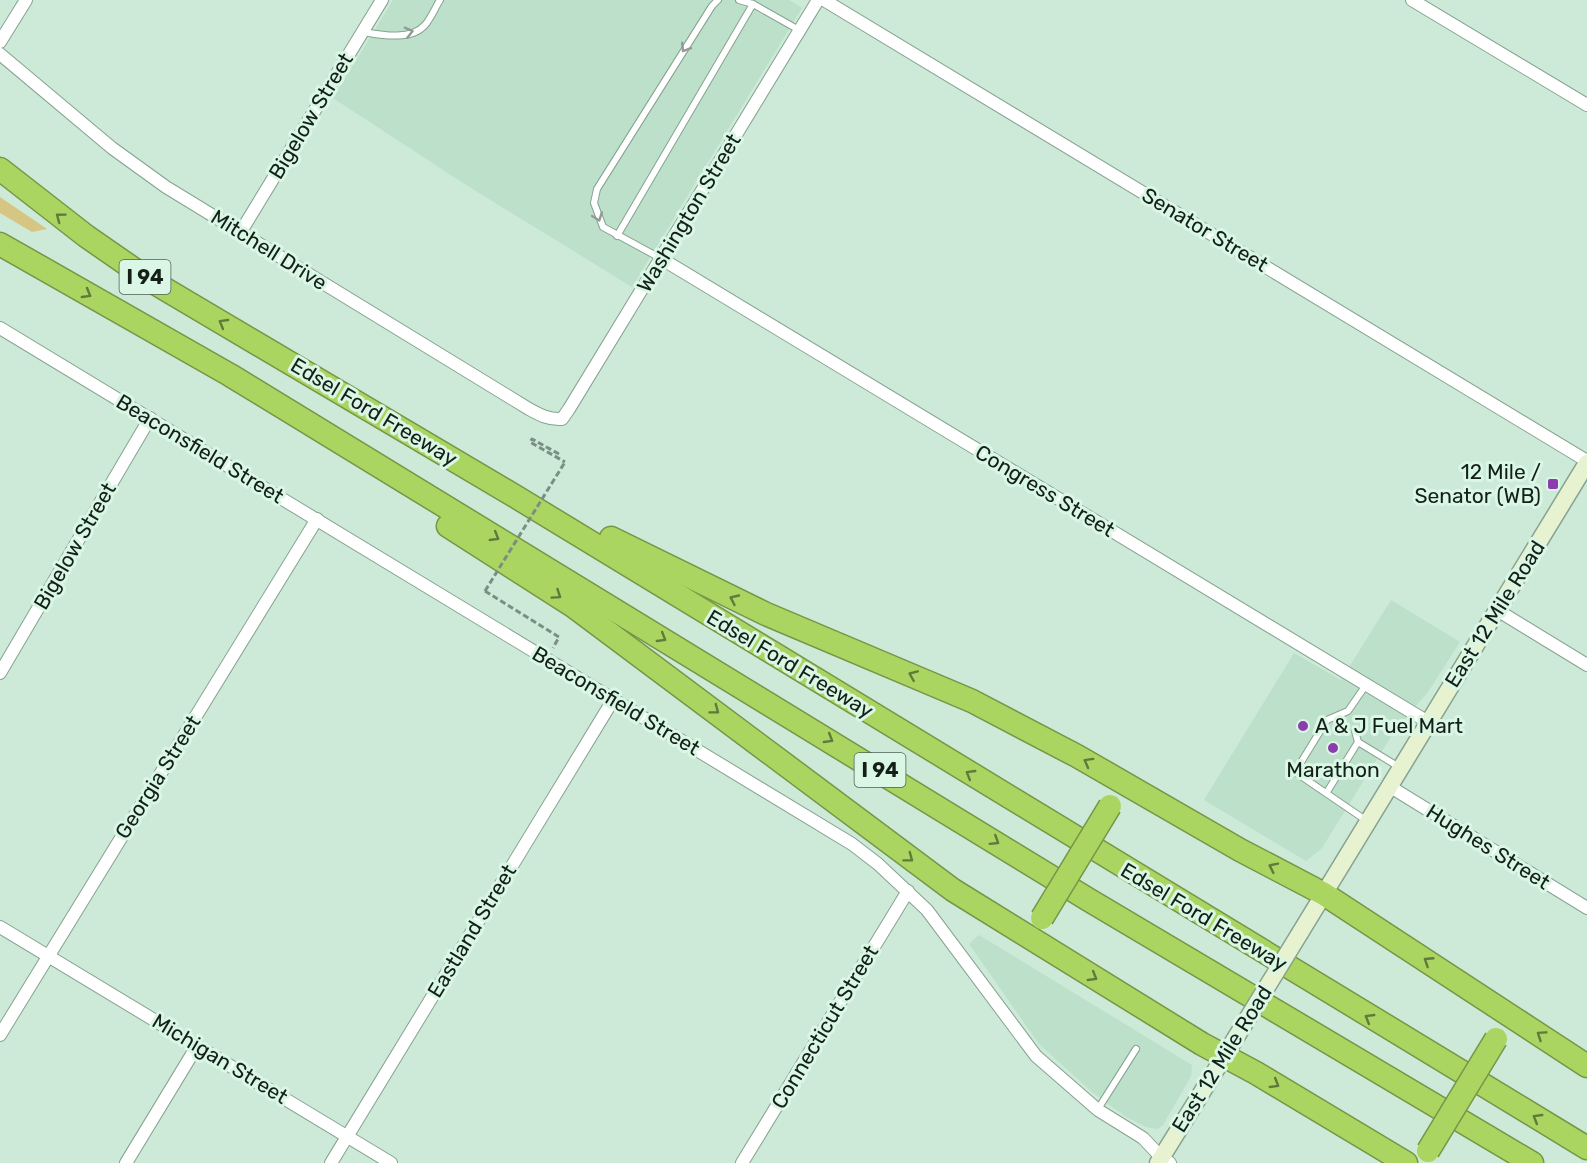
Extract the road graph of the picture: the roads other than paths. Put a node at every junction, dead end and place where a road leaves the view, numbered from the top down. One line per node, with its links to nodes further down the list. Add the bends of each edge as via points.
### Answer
1 (26, 0): 12 (street)
2 (382, 0): 11 (street, Bigelow Street)
3 (440, 0): 11 (lane, one-way to 3, via 389,36 416,31 424,26)
4 (718, 0): 17 (lane, one-way to 17, via 597,189 597,215 603,227)
5 (740, 0): 9 (lane)
6 (818, 0): 10 (street, Washington Street)
7 (824, 0): 24 (street, Senator Street)
8 (1412, 0): 14 (street)
9 (753, 4): 10 (lane); 17 (lane)
10 (800, 31): 19 (street, Washington Street)
11 (363, 32): 16 (street, Bigelow Street)
12 (0, 42)
13 (0, 54): 16 (street, Mitchell Drive, via 112,148)
14 (1587, 105)
15 (0, 169): 25 (highway, Edsel Ford Freeway / I 94, one-way to 15, via 148,279 86,237)
16 (240, 233): 23 (street, Mitchell Drive, via 529,409)
17 (617, 236): 19 (lane)
18 (0, 244): 21 (highway, Edsel Ford Freeway / I 94, one-way to 21)
19 (662, 259): 23 (street, Washington Street, via 569,410 562,419); 30 (street, Congress Street)
20 (0, 328): 22 (street, Beaconsfield Street)
21 (230, 375): 46 (highway, one-way to 46, via 352,467 573,606 931,874); 63 (highway, Edsel Ford Freeway / I 94, one-way to 63, via 1089,900)
22 (150, 418): 26 (street, Beaconsfield Street); 29 (street, Bigelow Street)
23 (555, 419)
24 (1587, 462): 27 (main road, East 12 Mile Road)
25 (513, 495): 39 (highway, one-way to 25, via 964,697 766,614 576,519); 56 (highway, Edsel Ford Freeway / I 94, one-way to 25)
26 (316, 519): 31 (street, Beaconsfield Street); 47 (street, Georgia Street)
27 (1497, 610): 28 (street); 34 (main road, East 12 Mile Road)
28 (1587, 665)
29 (0, 673)
30 (1366, 684): 32 (lane); 34 (street, Congress Street)
31 (613, 700): 42 (street, Beaconsfield Street, via 852,844); 55 (street, Eastland Street)
32 (1348, 711): 33 (lane); 40 (lane, via 1327,720 1295,772)
33 (1352, 720)
34 (1428, 723): 37 (main road, East 12 Mile Road)
35 (1355, 731): 36 (lane)
36 (1358, 742): 37 (lane); 40 (lane)
37 (1400, 768): 38 (main road, East 12 Mile Road)
38 (1389, 786): 41 (main road, East 12 Mile Road); 44 (street, Hughes Street)
39 (1139, 791): 43 (highway, one-way to 39); 46 (highway, bridge, via 1122,795 1110,807 1042,918 1038,932)
40 (1327, 792): 41 (lane)
41 (1367, 821): 43 (main road, East 12 Mile Road)
42 (908, 891): 54 (street, Beaconsfield Street, via 961,952 1036,1056); 62 (street, Connecticut Street)
43 (1324, 894): 48 (highway, one-way to 43); 51 (main road, East 12 Mile Road, bridge)
44 (1587, 908)
45 (0, 927): 47 (street, Michigan Street)
46 (1043, 947): 51 (highway, one-way to 51)
47 (49, 955): 49 (street, Georgia Street); 50 (street, Michigan Street)
48 (1494, 1004): 53 (highway, one-way to 48); 58 (highway, bridge, via 1500,1023 1496,1040 1428,1151 1417,1159)
49 (0, 1035)
50 (197, 1046): 55 (street, Michigan Street); 59 (street)
51 (1230, 1047): 57 (main road, East 12 Mile Road); 58 (highway, one-way to 58)
52 (1136, 1049): 54 (lane)
53 (1587, 1065)
54 (1098, 1110): 57 (street, Beaconsfield Street, via 1143,1138)
55 (347, 1137): 60 (street, Eastland Street); 61 (street, Michigan Street)
56 (1587, 1148)
57 (1163, 1161)
58 (1403, 1161)
59 (126, 1163)
60 (331, 1163)
61 (391, 1163)
62 (742, 1163)
63 (1532, 1163)

